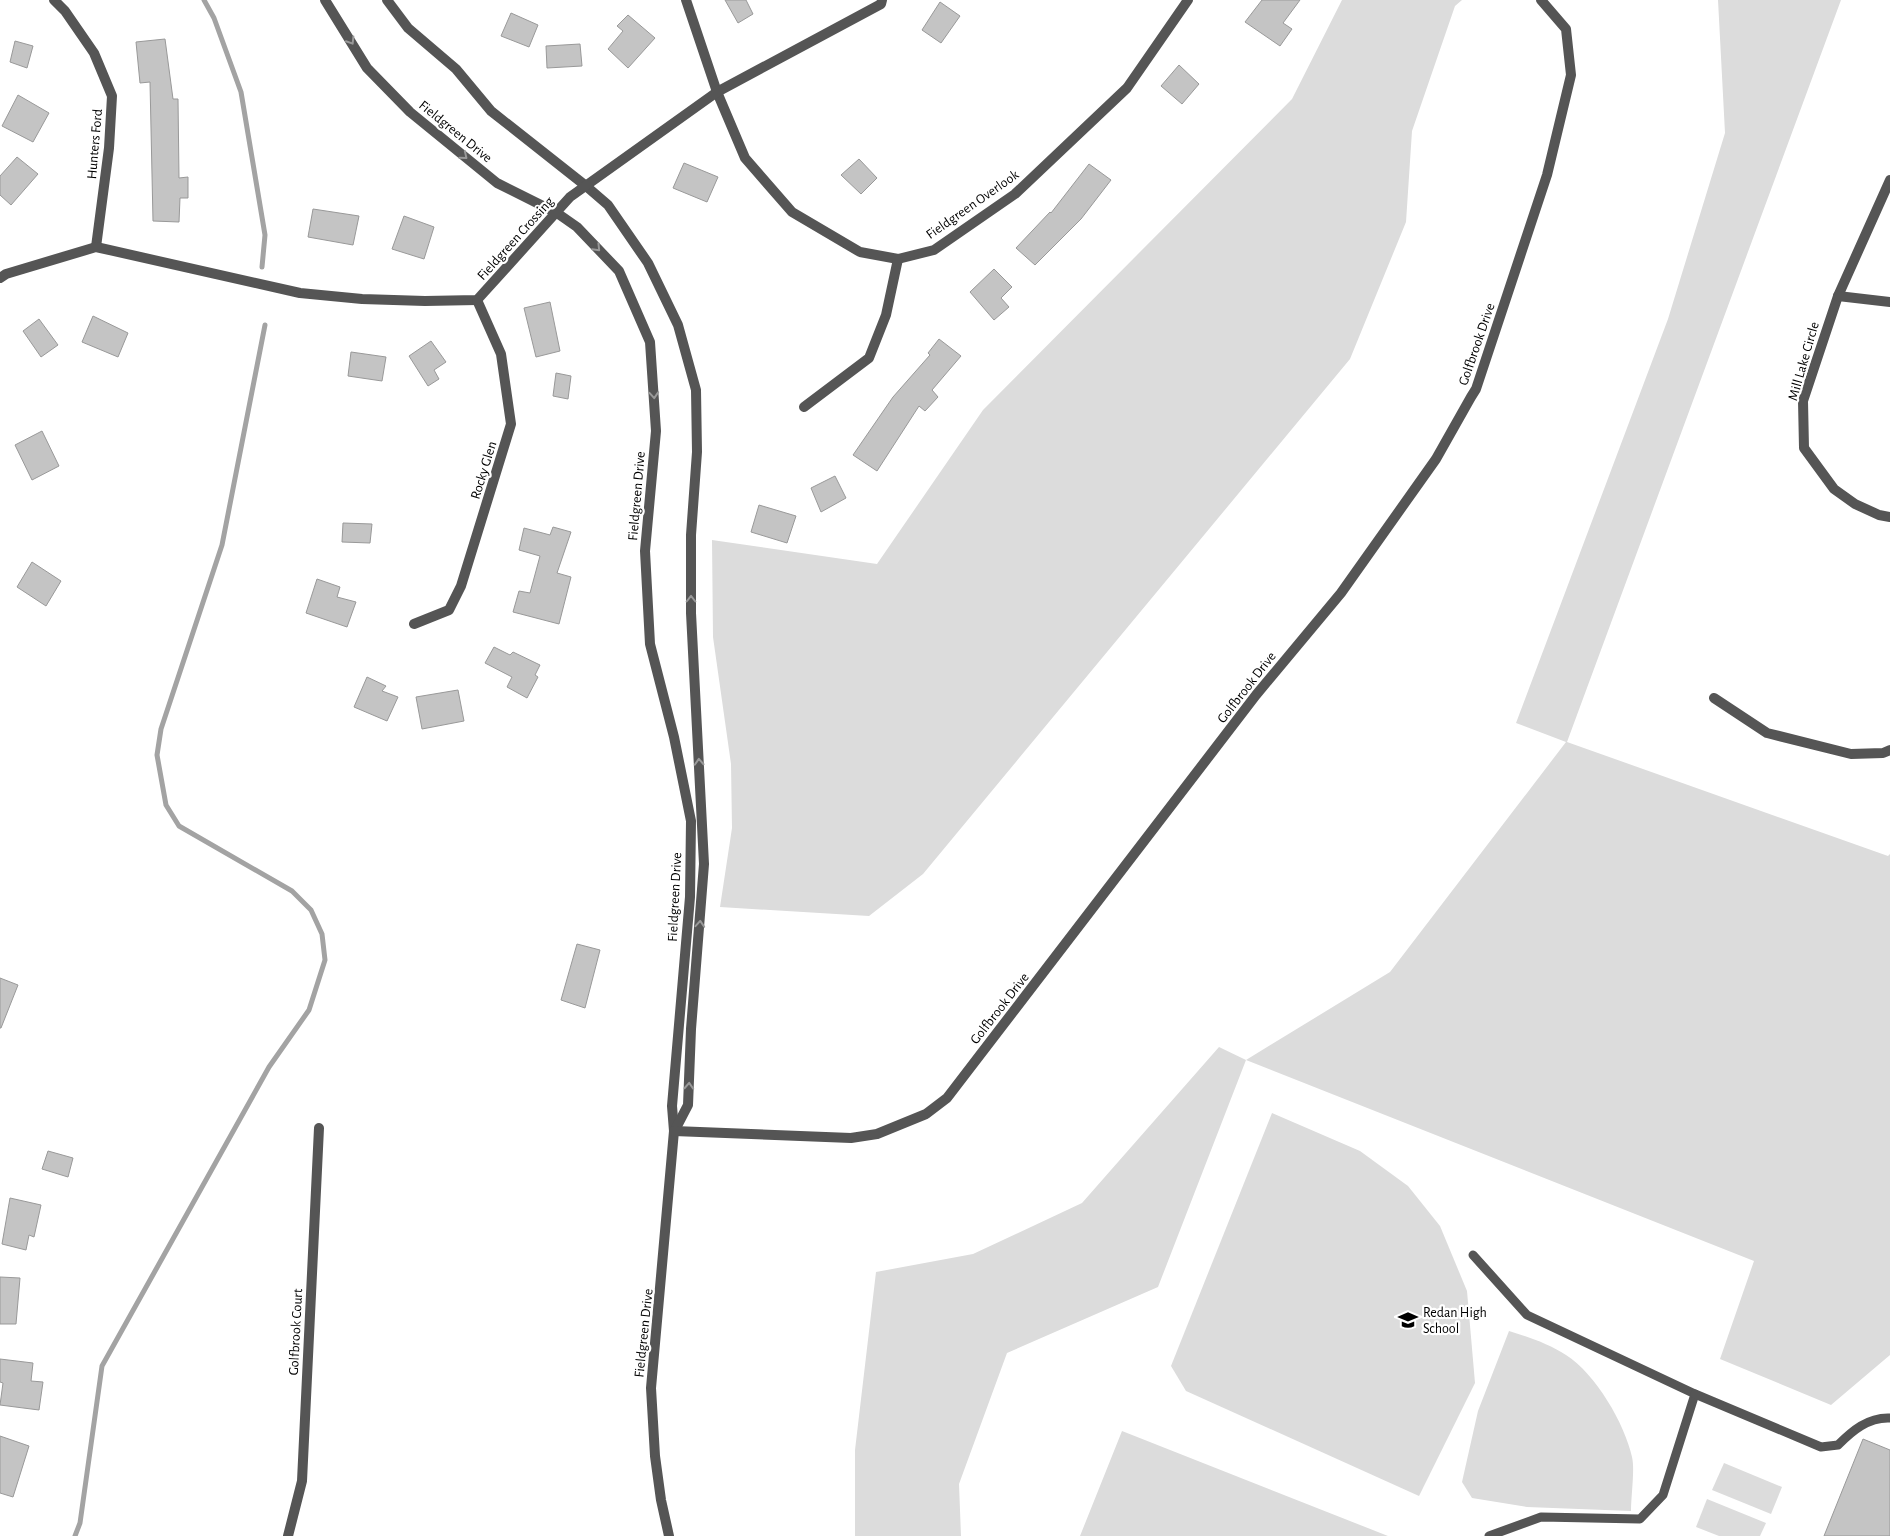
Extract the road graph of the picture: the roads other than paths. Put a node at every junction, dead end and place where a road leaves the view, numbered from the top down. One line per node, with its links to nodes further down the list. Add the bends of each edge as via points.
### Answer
1 (54, 0): 12 (street, Hunters Ford, via 94,53 112,96)
2 (325, 0): 11 (street, Fieldgreen Drive, one-way to 11, via 367,68 410,112 497,183)
3 (387, 0): 10 (street, Fieldgreen Drive, via 408,28 456,69 491,111)
4 (686, 0): 8 (street, Fieldgreen Overlook)
5 (882, 0): 8 (street, Fieldgreen Crossing, via 881,4)
6 (1188, 0): 13 (street, Fieldgreen Overlook, via 1126,88 1015,194 934,250)
7 (1541, 0): 24 (street, Golfbrook Drive, via 1566,28 1571,75 1547,175 1476,389 1436,459 1340,593 1256,695 947,1098 926,1114 877,1134 851,1138)
8 (717, 92): 10 (street, Fieldgreen Crossing); 13 (street, Fieldgreen Overlook, via 745,158 792,212 860,252)
9 (1890, 180): 15 (street, Mill Lake Circle)
10 (586, 186): 11 (street, Fieldgreen Crossing); 24 (street, Fieldgreen Drive, one-way to 10, via 688,1105 704,864 691,613 696,390 678,325 648,263 608,205)
11 (557, 213): 16 (street, Fieldgreen Crossing); 24 (street, Fieldgreen Drive, one-way to 24, via 577,227 619,272 650,342 656,431 645,551 650,644 691,821 690,897 672,1106)
12 (96, 247): 14 (street, Fieldgreen Crossing); 16 (street, Fieldgreen Crossing, via 300,293 371,300)
13 (898, 259): 18 (street, via 886,316 869,358)
14 (0, 278)
15 (1838, 296): 17 (street); 19 (street, Mill Lake Circle, via 1803,402 1804,448 1834,489 1856,504)
16 (477, 300): 20 (street, Rocky Glen, via 501,354 511,424 461,586 449,610)
17 (1890, 302)
18 (804, 406)
19 (1890, 517)
20 (414, 624)
21 (1714, 698): 22 (street, via 1768,733 1851,754)
22 (1890, 750)
23 (319, 1128): 28 (street, Golfbrook Court, via 302,1481)
24 (674, 1131): 29 (street, Fieldgreen Drive, via 651,1388 660,1500)
25 (1474, 1255): 26 (lane, via 1527,1315)
26 (1695, 1394): 27 (lane, via 1821,1446 1838,1446 1852,1431 1869,1421); 30 (lane, via 1663,1495 1640,1520 1541,1517)
27 (1890, 1418)
28 (288, 1536)
29 (669, 1536)
30 (1489, 1536)

